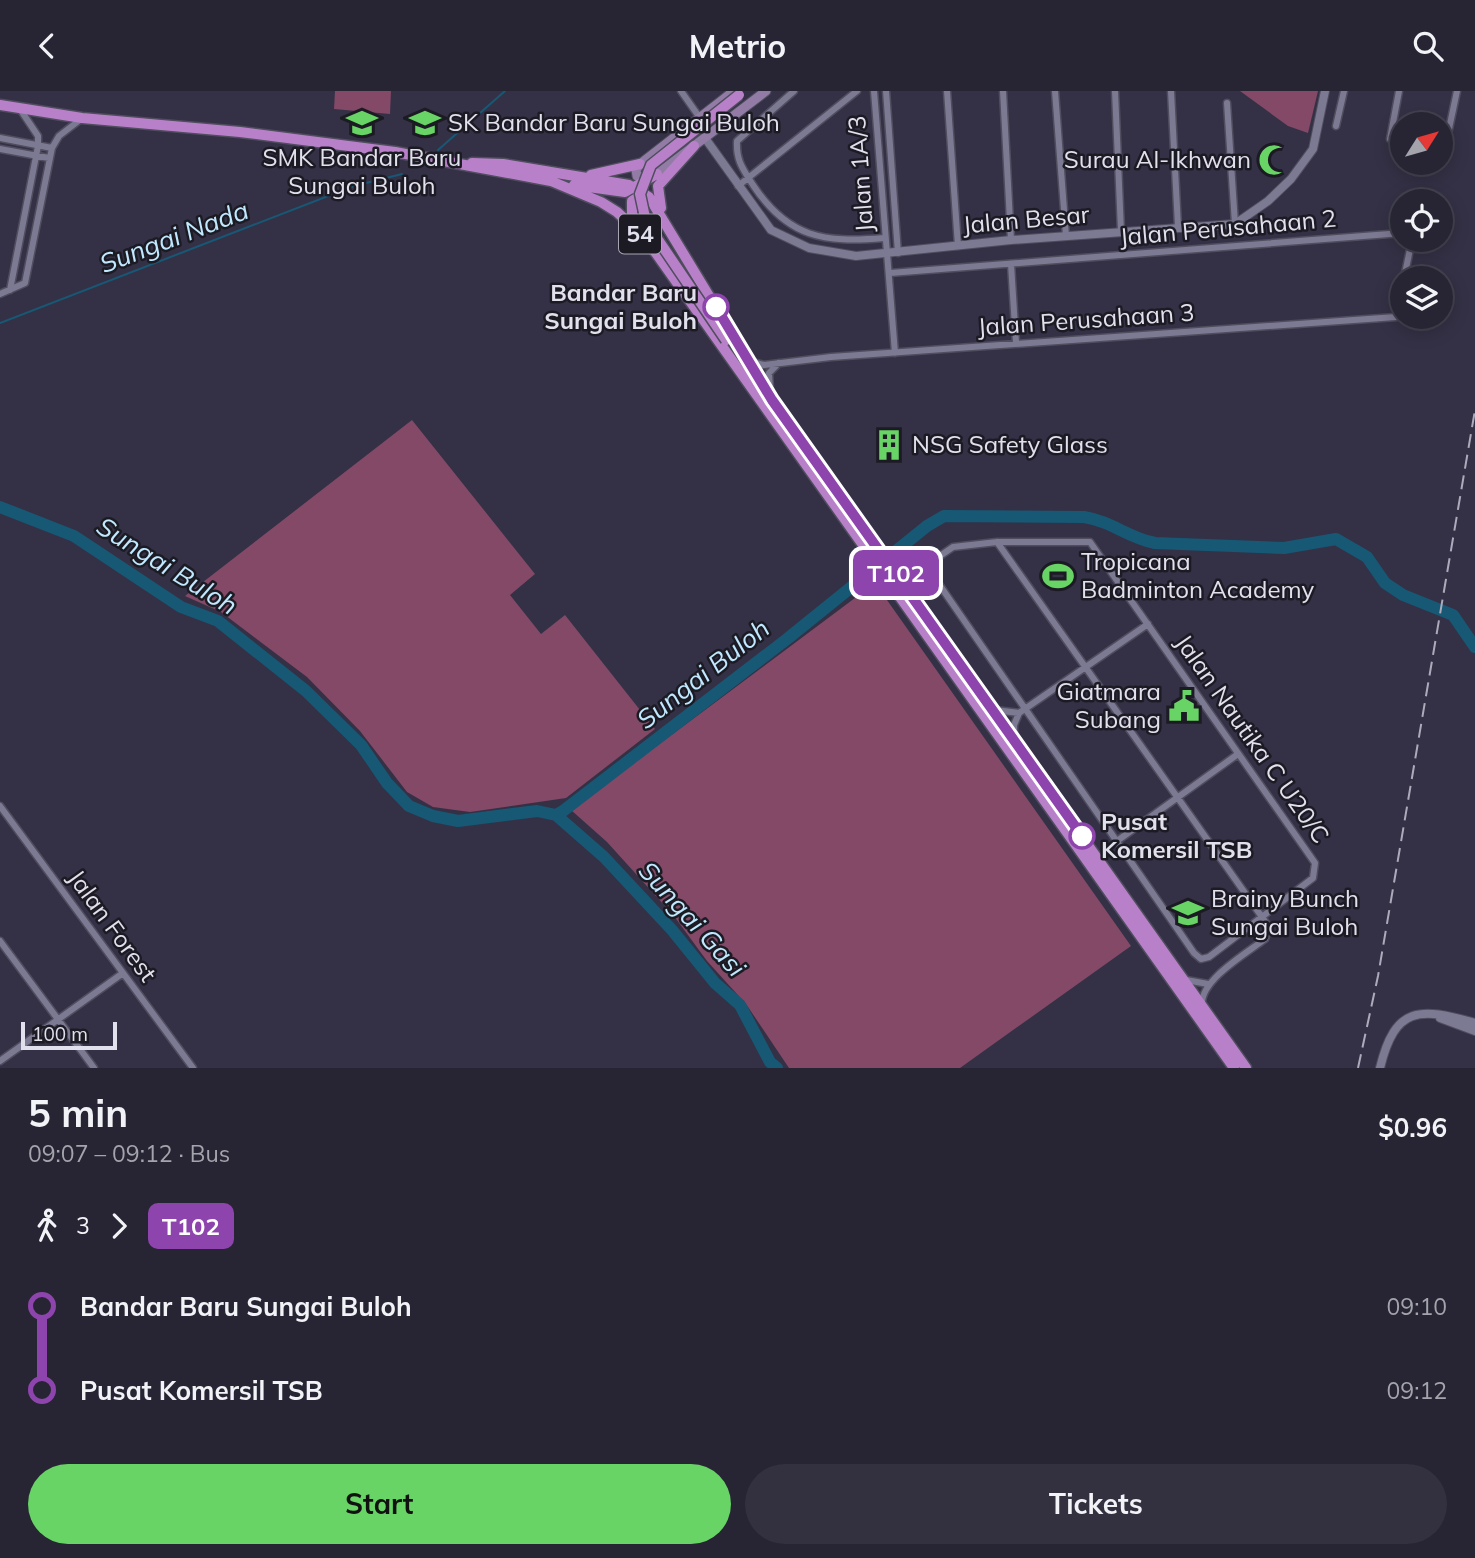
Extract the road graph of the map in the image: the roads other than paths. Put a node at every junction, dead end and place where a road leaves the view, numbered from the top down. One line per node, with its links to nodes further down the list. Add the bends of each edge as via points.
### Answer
1 (681, 91): 23 (street)
2 (766, 91): 26 (main road)
3 (794, 91): 37 (street, via 737,141 736,159)
4 (857, 91): 37 (street)
5 (874, 91): 48 (street, Jalan 1A/3)
6 (886, 91): 52 (street, Jalan 1A/3)
7 (947, 91): 51 (street)
8 (1003, 91): 50 (street)
9 (1055, 91): 47 (street)
10 (1115, 91): 45 (street)
11 (1171, 91): 44 (street)
12 (1325, 91): 43 (street, via 1313,149 1268,201)
13 (1343, 91): 24 (street)
14 (1399, 91): 20 (street)
15 (1457, 91): 21 (street)
16 (739, 92): 23 (main road); 63 (highway, bridge, via 652,165 640,194 646,222 726,340)
17 (1227, 103): 43 (street)
18 (0, 105): 19 (highway, 54)
19 (20, 109): 22 (highway, 54); 27 (street, via 38,136)
20 (1395, 112)
21 (1453, 112)
22 (82, 118): 29 (street, via 59,136); 33 (highway, 54, via 293,139)
23 (700, 118): 34 (main road)
24 (1336, 126)
25 (0, 138): 27 (street)
26 (705, 138): 28 (main road); 39 (street, Jalan Besar)
27 (38, 146): 29 (street); 31 (street)
28 (694, 146): 35 (main road); 42 (highway, via 657,186)
29 (52, 148): 32 (street)
30 (0, 149): 31 (street)
31 (36, 156): 32 (street); 56 (street)
32 (49, 158): 56 (street, via 25,283)
33 (455, 163): 36 (highway, 54, via 503,164); 38 (highway, 54)
34 (640, 164): 35 (main road, via 636,173 640,178); 36 (highway)
35 (657, 174): 40 (highway)
36 (581, 177): 40 (highway, 54)
37 (748, 177): 39 (street); 48 (street, via 777,217 794,228 853,240)
38 (551, 181): 40 (highway, via 625,192); 49 (highway, 54, via 609,207)
39 (738, 185): 53 (street, Jalan Besar, via 771,230 784,238 809,248 856,256)
40 (637, 187): 41 (highway, 54)
41 (649, 197): 42 (highway, 54); 49 (highway, via 636,197 631,206)
42 (664, 219): 61 (highway, 54)
43 (1234, 224): 44 (street, Jalan Besar)
44 (1178, 227): 45 (street, Jalan Besar)
45 (1121, 231): 47 (street, Jalan Besar)
46 (1390, 234): 54 (street, Jalan Perusahaan 2)
47 (1066, 236): 50 (street, Jalan Besar)
48 (884, 238): 53 (street, Jalan 1A/3)
49 (646, 239): 63 (highway, 54)
50 (1012, 240): 51 (street, Jalan Besar)
51 (958, 246): 52 (street, Jalan Besar)
52 (898, 253): 53 (street, Jalan Besar)
53 (886, 254): 55 (street, Jalan 1A/3)
54 (1011, 264): 55 (street, Jalan Perusahaan 2); 59 (street)
55 (890, 273): 60 (street, Jalan 1A/3)
56 (10, 290): 57 (street)
57 (0, 294)
58 (1390, 317): 59 (street, Jalan Perusahaan 3)
59 (1016, 343): 60 (street, Jalan Perusahaan 3)
60 (895, 353): 62 (street, Jalan Perusahaan 3)
61 (749, 361): 62 (street, Jalan Perusahaan 3, via 764,365); 64 (highway, 54)
62 (780, 362): 64 (street, via 769,373)
63 (758, 398): 66 (highway, 54)
64 (772, 400): 66 (highway, 54)
65 (997, 543): 68 (street, Jalan Nautika C U20/C, via 1090,542); 69 (street); 71 (street, via 953,547 934,561 932,574)
66 (877, 554): 67 (highway, 54)
67 (892, 575): 70 (highway, 54); 91 (highway, 54)
68 (1148, 624): 69 (street); 74 (street, Jalan Nautika C U20/C)
69 (1085, 668): 71 (street); 75 (street)
70 (993, 709): 72 (street); 73 (highway, 54)
71 (1025, 709): 72 (street); 77 (street)
72 (1018, 713): 73 (street)
73 (1014, 739): 81 (highway, 54)
74 (1238, 754): 75 (street); 78 (street, Jalan Nautika C U20/C, via 1315,863 1313,878)
75 (1177, 798): 77 (street); 78 (street)
76 (0, 807): 80 (street, Jalan Forest)
77 (1116, 841): 78 (street, via 1201,959)
78 (1261, 916): 82 (street, via 1269,933)
79 (0, 941): 85 (street)
80 (123, 973): 85 (street); 90 (street, Jalan Forest)
81 (1178, 974): 82 (street, via 1194,983); 83 (highway, 54)
82 (1208, 983): 83 (street, via 1202,995)
83 (1203, 1011): 92 (highway, 54)
84 (1431, 1014): 86 (street); 87 (street); 93 (street, via 1408,1017 1394,1027)
85 (58, 1020): 88 (street); 89 (street)
86 (1475, 1023)
87 (1475, 1031)
88 (0, 1061)
89 (94, 1068)
90 (194, 1068)
91 (1234, 1068)
92 (1246, 1068)
93 (1380, 1068)

